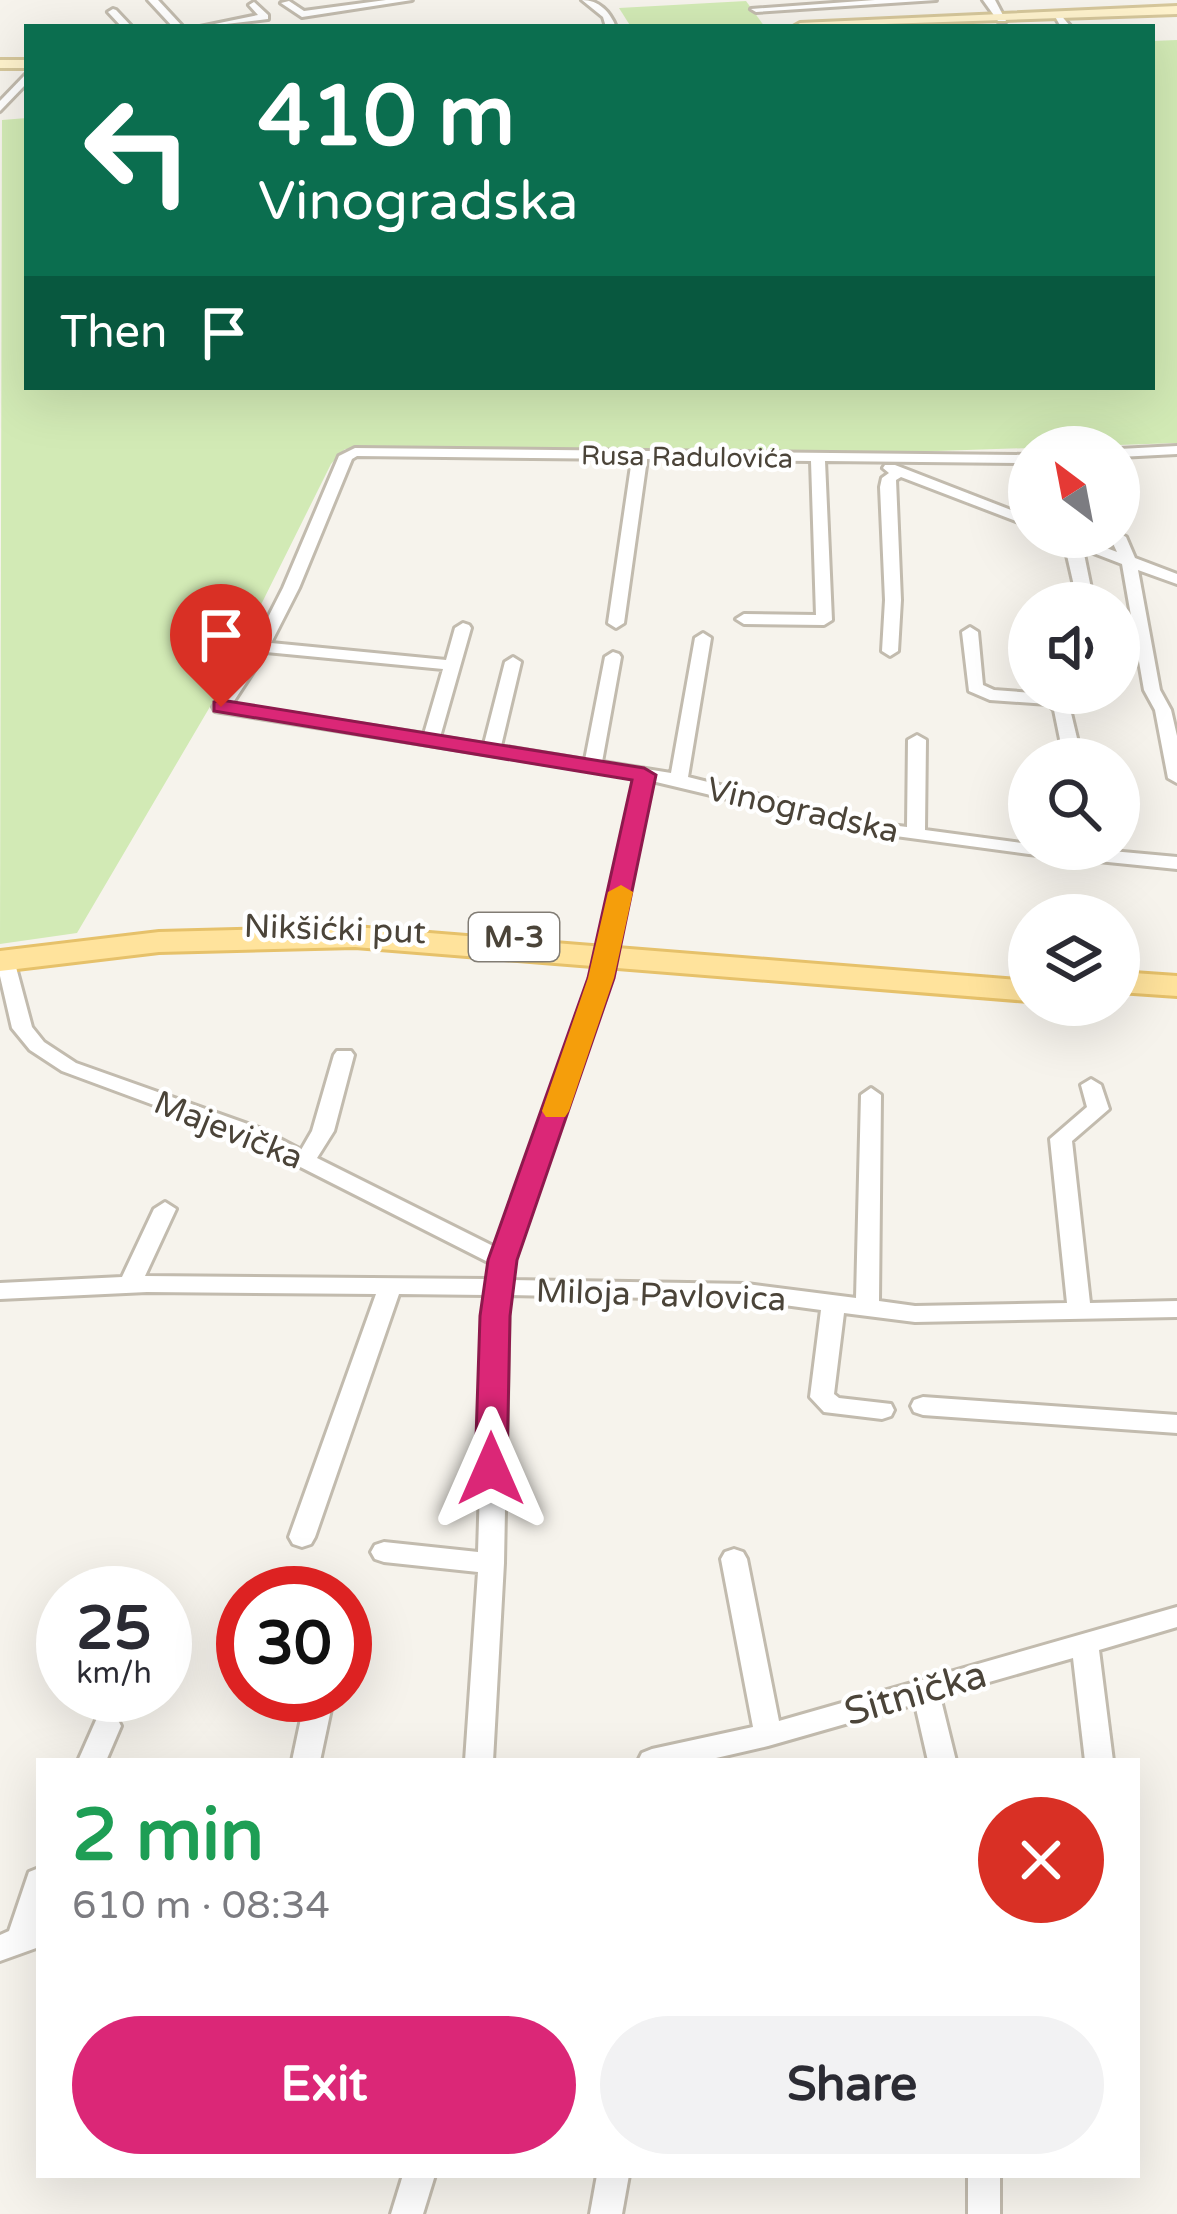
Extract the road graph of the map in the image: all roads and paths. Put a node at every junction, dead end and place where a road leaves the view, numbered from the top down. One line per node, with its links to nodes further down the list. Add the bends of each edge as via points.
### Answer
1 (153, 0): 15 (street)
2 (407, 0): 6 (street, via 350,13 302,14)
3 (587, 0): 17 (street)
4 (931, 0): 7 (street)
5 (989, 0): 12 (street)
6 (286, 3)
7 (752, 4)
8 (254, 5): 16 (street, via 264,18)
9 (1143, 6): 10 (main road); 13 (main road)
10 (1177, 10)
11 (112, 12): 14 (street)
12 (1002, 18): 13 (main road); 18 (main road)
13 (1061, 21)
14 (124, 24)
15 (175, 24)
16 (225, 24)
17 (610, 24)
18 (867, 24)
19 (24, 80): 20 (street)
20 (14, 93): 21 (street); 22 (street)
21 (0, 95)
22 (0, 109)
23 (1172, 450): 24 (street); 29 (street)
24 (1140, 452)
25 (640, 456): 26 (street, Rusa Radulovića); 37 (street); 41 (street, Rusa Radulovića, via 346,456)
26 (818, 459): 27 (street, Rusa Radulovića); 36 (street, via 824,620)
27 (881, 459): 28 (street, Rusa Radulovića); 30 (street)
28 (1008, 459)
29 (1177, 469)
30 (898, 473): 31 (street); 42 (street, via 886,488)
31 (1008, 514)
32 (1121, 558): 34 (street)
33 (1128, 558): 34 (street)
34 (1129, 561): 35 (street); 52 (street)
35 (1177, 579)
36 (744, 619)
37 (616, 623)
38 (463, 628): 45 (street)
39 (970, 632): 46 (street, via 975,687 1053,699)
40 (704, 638): 53 (street)
41 (261, 647): 45 (street); 47 (street, Vinogradska, via 221,707)
42 (890, 651)
43 (614, 657): 50 (street)
44 (513, 662): 49 (street)
45 (451, 665): 47 (street)
46 (1069, 738)
47 (431, 739): 49 (street, Vinogradska)
48 (917, 740): 54 (street)
49 (491, 750): 50 (street, Vinogradska)
50 (592, 767): 51 (street, Vinogradska)
51 (644, 775): 53 (street, Vinogradska); 58 (street)
52 (1177, 778)
53 (679, 780): 54 (street, Vinogradska)
54 (916, 835): 55 (street, Vinogradska)
55 (1008, 846)
56 (1140, 858): 57 (street, Vinogradska)
57 (1177, 862)
58 (608, 950): 59 (main road, via 335,937); 60 (main road); 63 (main road); 71 (street)
59 (2, 955): 69 (street, Majevička, via 19,1022 44,1052)
60 (1008, 975)
61 (1140, 983): 62 (main road)
62 (1177, 986)
63 (1008, 989)
64 (1140, 998): 65 (main road)
65 (1177, 1000)
66 (344, 1055): 69 (street)
67 (1091, 1085): 79 (street, via 1098,1109 1061,1139)
68 (871, 1095): 78 (street)
69 (307, 1159): 71 (street, Majevička)
70 (165, 1209): 72 (street)
71 (502, 1260): 74 (street)
72 (130, 1284): 73 (street, Miloja Pavlovica); 75 (street, Miloja Pavlovica)
73 (390, 1287): 74 (street, Miloja Pavlovica); 83 (street)
74 (499, 1288): 76 (street, Miloja Pavlovica, via 747,1292); 86 (street)
75 (0, 1291)
76 (833, 1304): 78 (street, Miloja Pavlovica); 81 (street, via 822,1397 833,1406)
77 (1177, 1309): 79 (street, Miloja Pavlovica)
78 (867, 1310): 79 (street, Miloja Pavlovica)
79 (1079, 1311)
80 (923, 1406): 82 (street)
81 (882, 1410)
82 (1177, 1424)
83 (302, 1538)
84 (384, 1552): 86 (street)
85 (734, 1558): 92 (street)
86 (491, 1562): 96 (street)
87 (1177, 1617): 88 (street, Sitnička)
88 (1085, 1643): 89 (street, Sitnička); 98 (street)
89 (925, 1689): 92 (street, Sitnička); 97 (street)
90 (314, 1722): 95 (street)
91 (107, 1726): 94 (street)
92 (768, 1735): 93 (street, Sitnička)
93 (693, 1756)
94 (93, 1758)
95 (307, 1758)
96 (479, 1758)
97 (941, 1758)
98 (1100, 1758)
99 (36, 1890): 100 (street)
100 (20, 1936)
101 (418, 2178): 104 (street)
102 (613, 2178): 105 (street)
103 (984, 2178): 106 (street)
104 (407, 2214)
105 (607, 2214)
106 (984, 2214)

